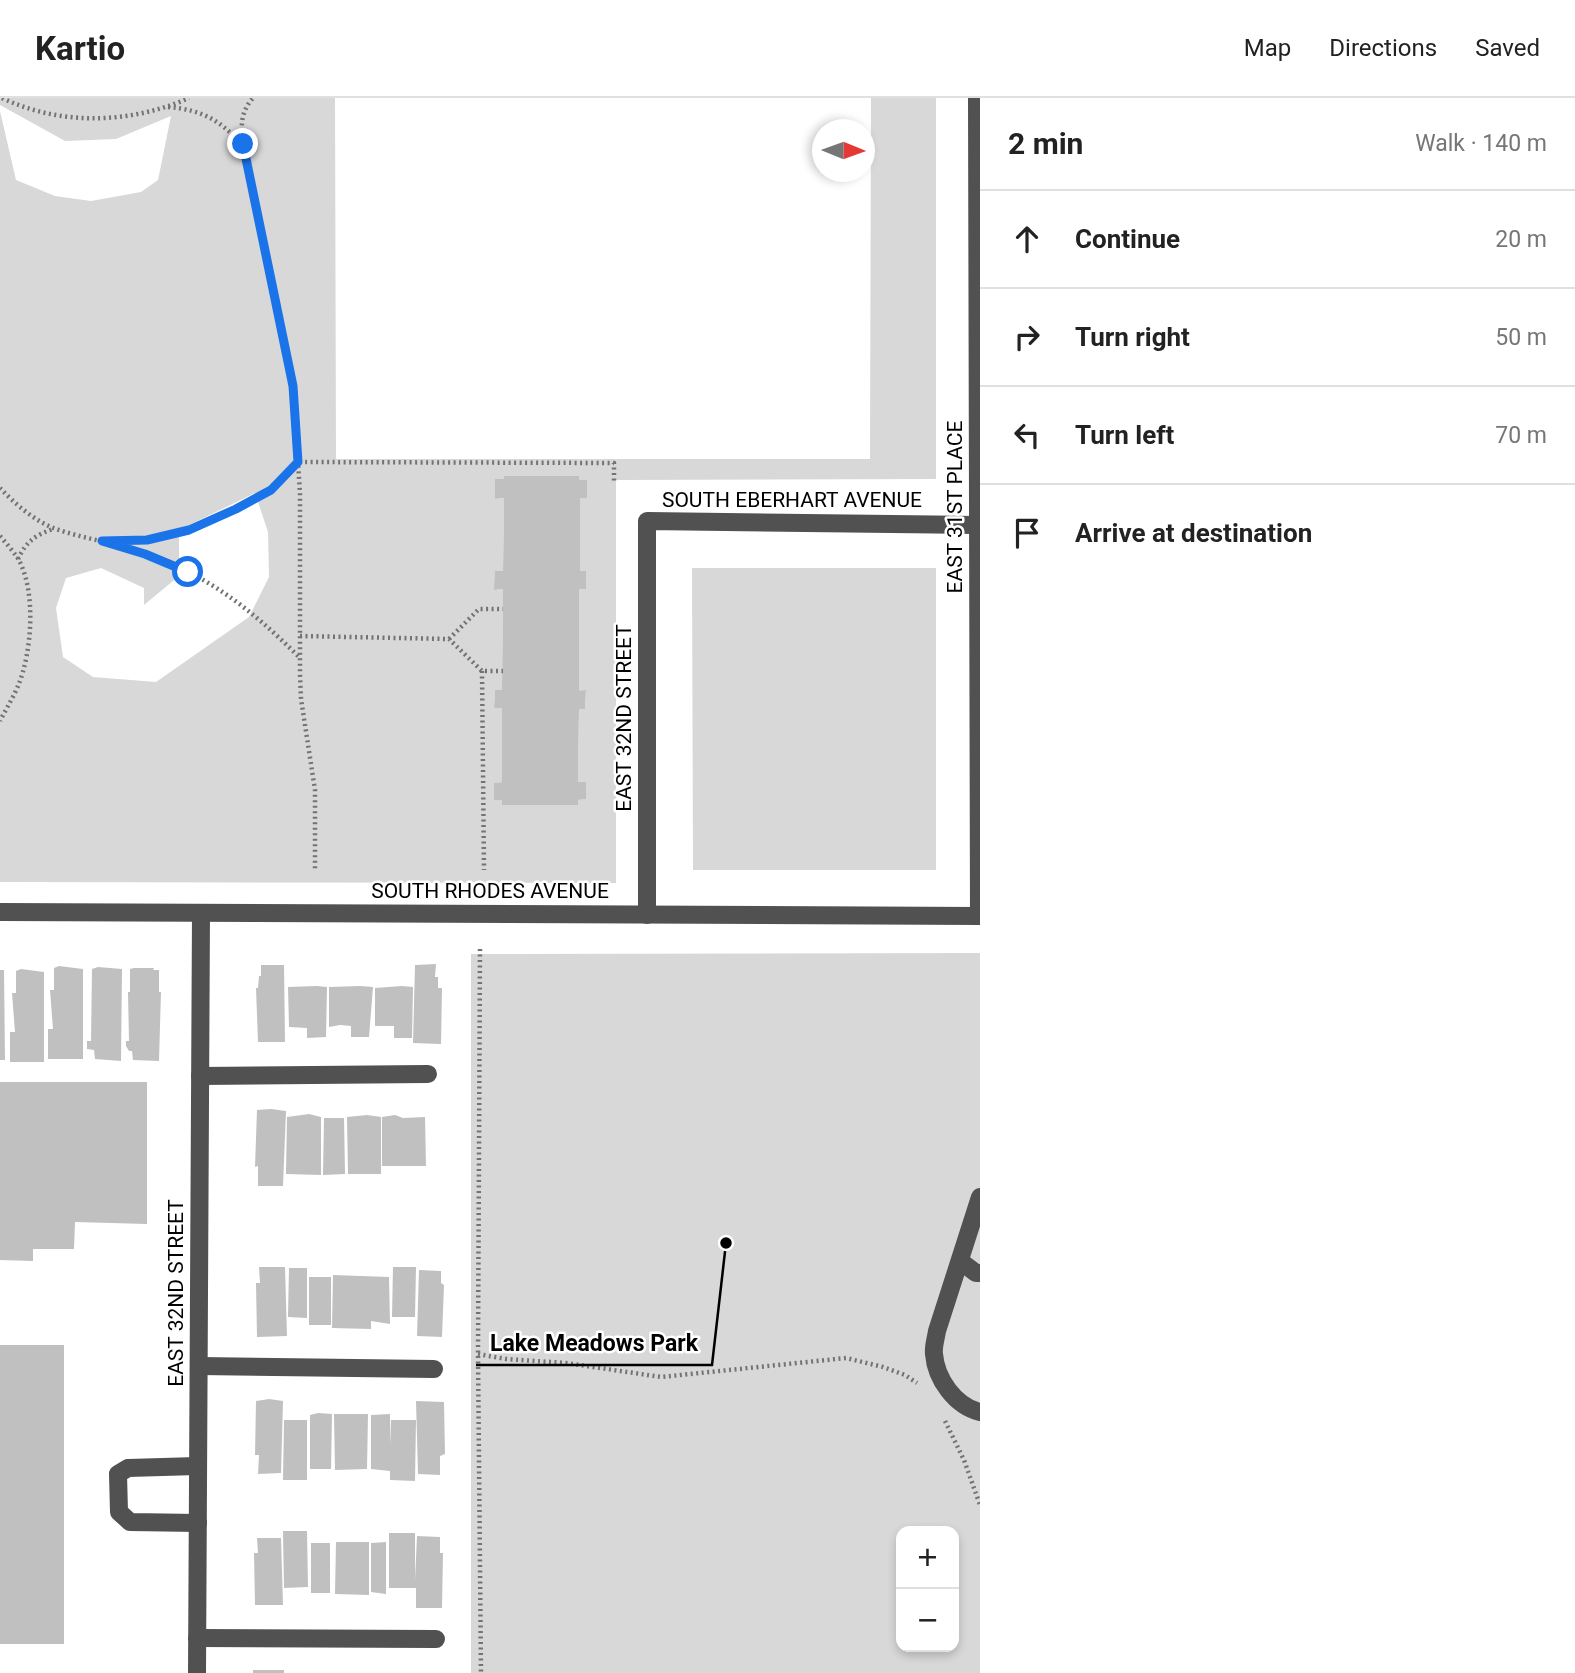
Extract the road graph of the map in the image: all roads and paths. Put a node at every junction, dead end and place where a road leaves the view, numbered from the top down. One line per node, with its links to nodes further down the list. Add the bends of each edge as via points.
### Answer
1 (190, 98): 5 (path)
2 (253, 98): 6 (path, via 241,124)
3 (977, 98): 7 (street, EAST 31ST PLACE)
4 (1, 100): 5 (path, via 60,116 97,119)
5 (168, 107): 6 (path, via 209,116)
6 (243, 144): 8 (path, via 293,386)
7 (979, 171): 12 (street, EAST 31ST PLACE)
8 (298, 462): 9 (path, via 614,463); 15 (path, via 271,490 189,530 147,540); 18 (path)
9 (614, 482)
10 (0, 488): 13 (path)
11 (648, 521): 12 (street, SOUTH EBERHART AVENUE); 28 (street, EAST 32ND STREET)
12 (978, 524): 29 (street, EAST 31ST PLACE)
13 (54, 528): 15 (path); 16 (path, via 25,545)
14 (0, 536): 16 (path)
15 (102, 541): 20 (path, via 145,554 224,591)
16 (18, 559): 23 (path, via 31,611 27,651 19,685)
17 (503, 609): 19 (path, via 480,609)
18 (300, 636): 19 (path); 20 (path)
19 (449, 639): 21 (path)
20 (300, 657): 24 (path, via 301,699 315,790)
21 (482, 671): 22 (path); 25 (path)
22 (503, 671)
23 (0, 720)
24 (315, 870)
25 (484, 870)
26 (0, 912): 27 (street, SOUTH RHODES AVENUE)
27 (201, 913): 28 (street, SOUTH RHODES AVENUE); 32 (street, EAST 32ND STREET)
28 (647, 915): 29 (street, SOUTH RHODES AVENUE)
29 (980, 916)
30 (480, 949): 36 (path)
31 (428, 1074): 32 (street)
32 (200, 1076): 37 (street, EAST 32ND STREET)
33 (980, 1197): 34 (street)
34 (960, 1261): 35 (street); 40 (street, via 933,1353 953,1397)
35 (980, 1273)
36 (478, 1354): 39 (path, via 661,1377 846,1358 905,1375); 48 (path)
37 (199, 1366): 38 (street); 42 (street, EAST 32ND STREET)
38 (434, 1369)
39 (923, 1387)
40 (980, 1412)
41 (943, 1418): 43 (path)
42 (197, 1466): 44 (street, EAST 32ND STREET); 44 (street, via 128,1468 118,1474 120,1512 130,1521)
43 (980, 1505)
44 (198, 1523): 45 (street, EAST 32ND STREET)
45 (197, 1638): 46 (street); 47 (street, EAST 32ND STREET)
46 (436, 1639)
47 (197, 1673)
48 (481, 1673)

